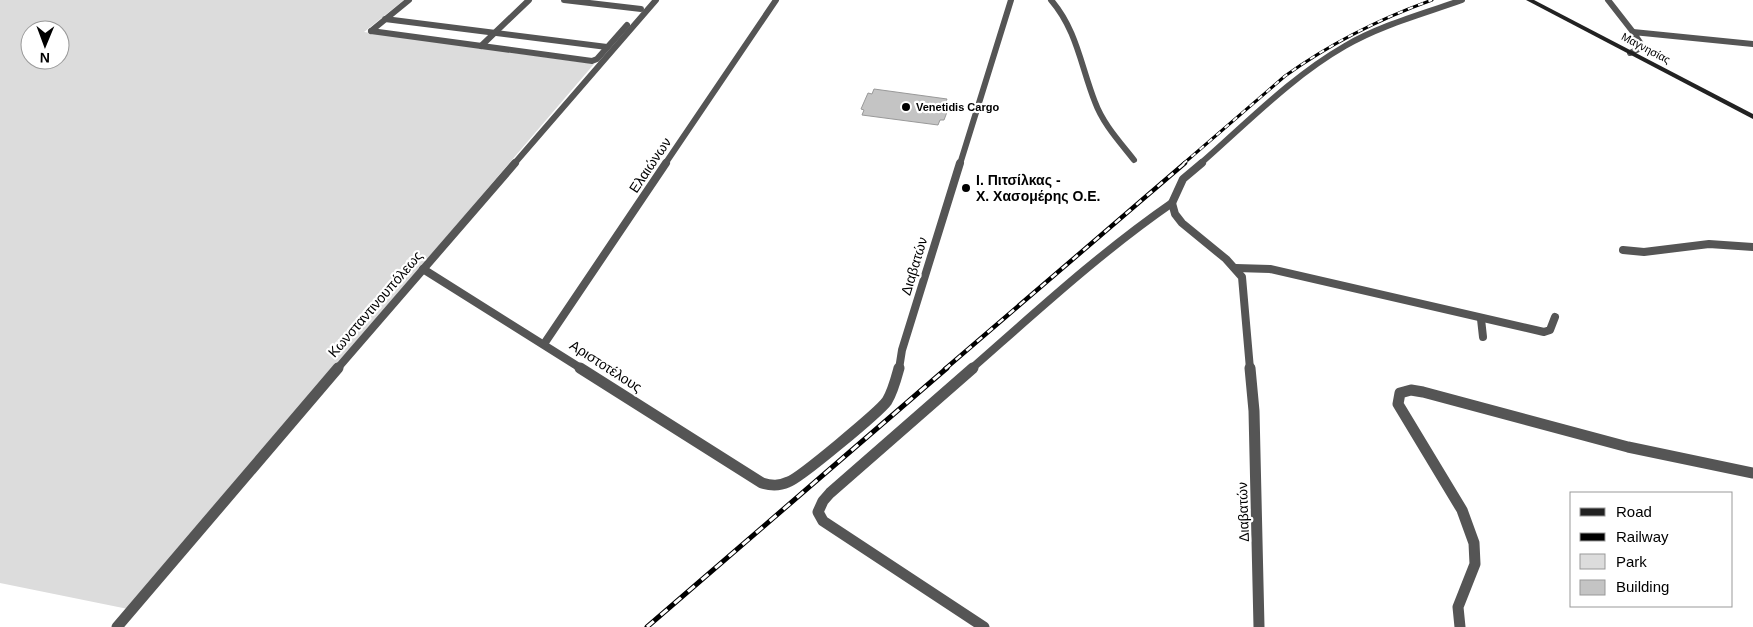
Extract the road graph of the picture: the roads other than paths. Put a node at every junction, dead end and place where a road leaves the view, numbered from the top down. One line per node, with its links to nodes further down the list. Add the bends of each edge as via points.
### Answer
1 (409, 0): 13 (street)
2 (529, 0): 15 (street)
3 (564, 0): 12 (street)
4 (648, 0): 12 (street)
5 (656, 0): 25 (street, Κωνσταντινουπόλεως)
6 (776, 0): 30 (street, Ελαιώνων)
7 (1011, 0): 32 (street, Διαβατών, via 902,350 893,391 886,402 808,469 790,482)
8 (1052, 0): 21 (street, via 1065,17 1097,109)
9 (1462, 0): 22 (street, via 1379,30 1319,62 1183,179)
10 (1529, 0): 19 (street, Μαγνησίας)
11 (1608, 0): 14 (street)
12 (641, 9): 18 (street)
13 (385, 19): 15 (street); 17 (street, via 371,31)
14 (1633, 32): 16 (street); 19 (street, via 1643,47)
15 (494, 33): 17 (street); 18 (street)
16 (1753, 44)
17 (481, 46): 18 (street, via 592,61)
18 (607, 47)
19 (1630, 53): 20 (street, Μαγνησίας)
20 (1753, 117)
21 (1134, 160)
22 (1172, 203): 26 (street, via 1174,212 1198,238); 34 (street, via 1054,296 830,493 819,508 820,518)
23 (1753, 246): 24 (street, via 1709,244 1644,252)
24 (1624, 250)
25 (423, 269): 30 (street, Αριστοτέλους); 33 (street, Κωνσταντινουπόλεως)
26 (1239, 273): 28 (street, via 1270,269 1401,298); 35 (street, Διαβατών, via 1254,411)
27 (1555, 317): 28 (street, via 1548,332)
28 (1481, 320): 29 (street)
29 (1482, 337)
30 (544, 344): 32 (street, Αριστοτέλους, via 749,476)
31 (1753, 473): 36 (street, via 1708,466 1423,392 1404,391 1398,397 1398,404 1457,501 1476,554 1474,570 1458,603)
32 (773, 486)
33 (117, 627)
34 (984, 627)
35 (1259, 627)
36 (1460, 627)

